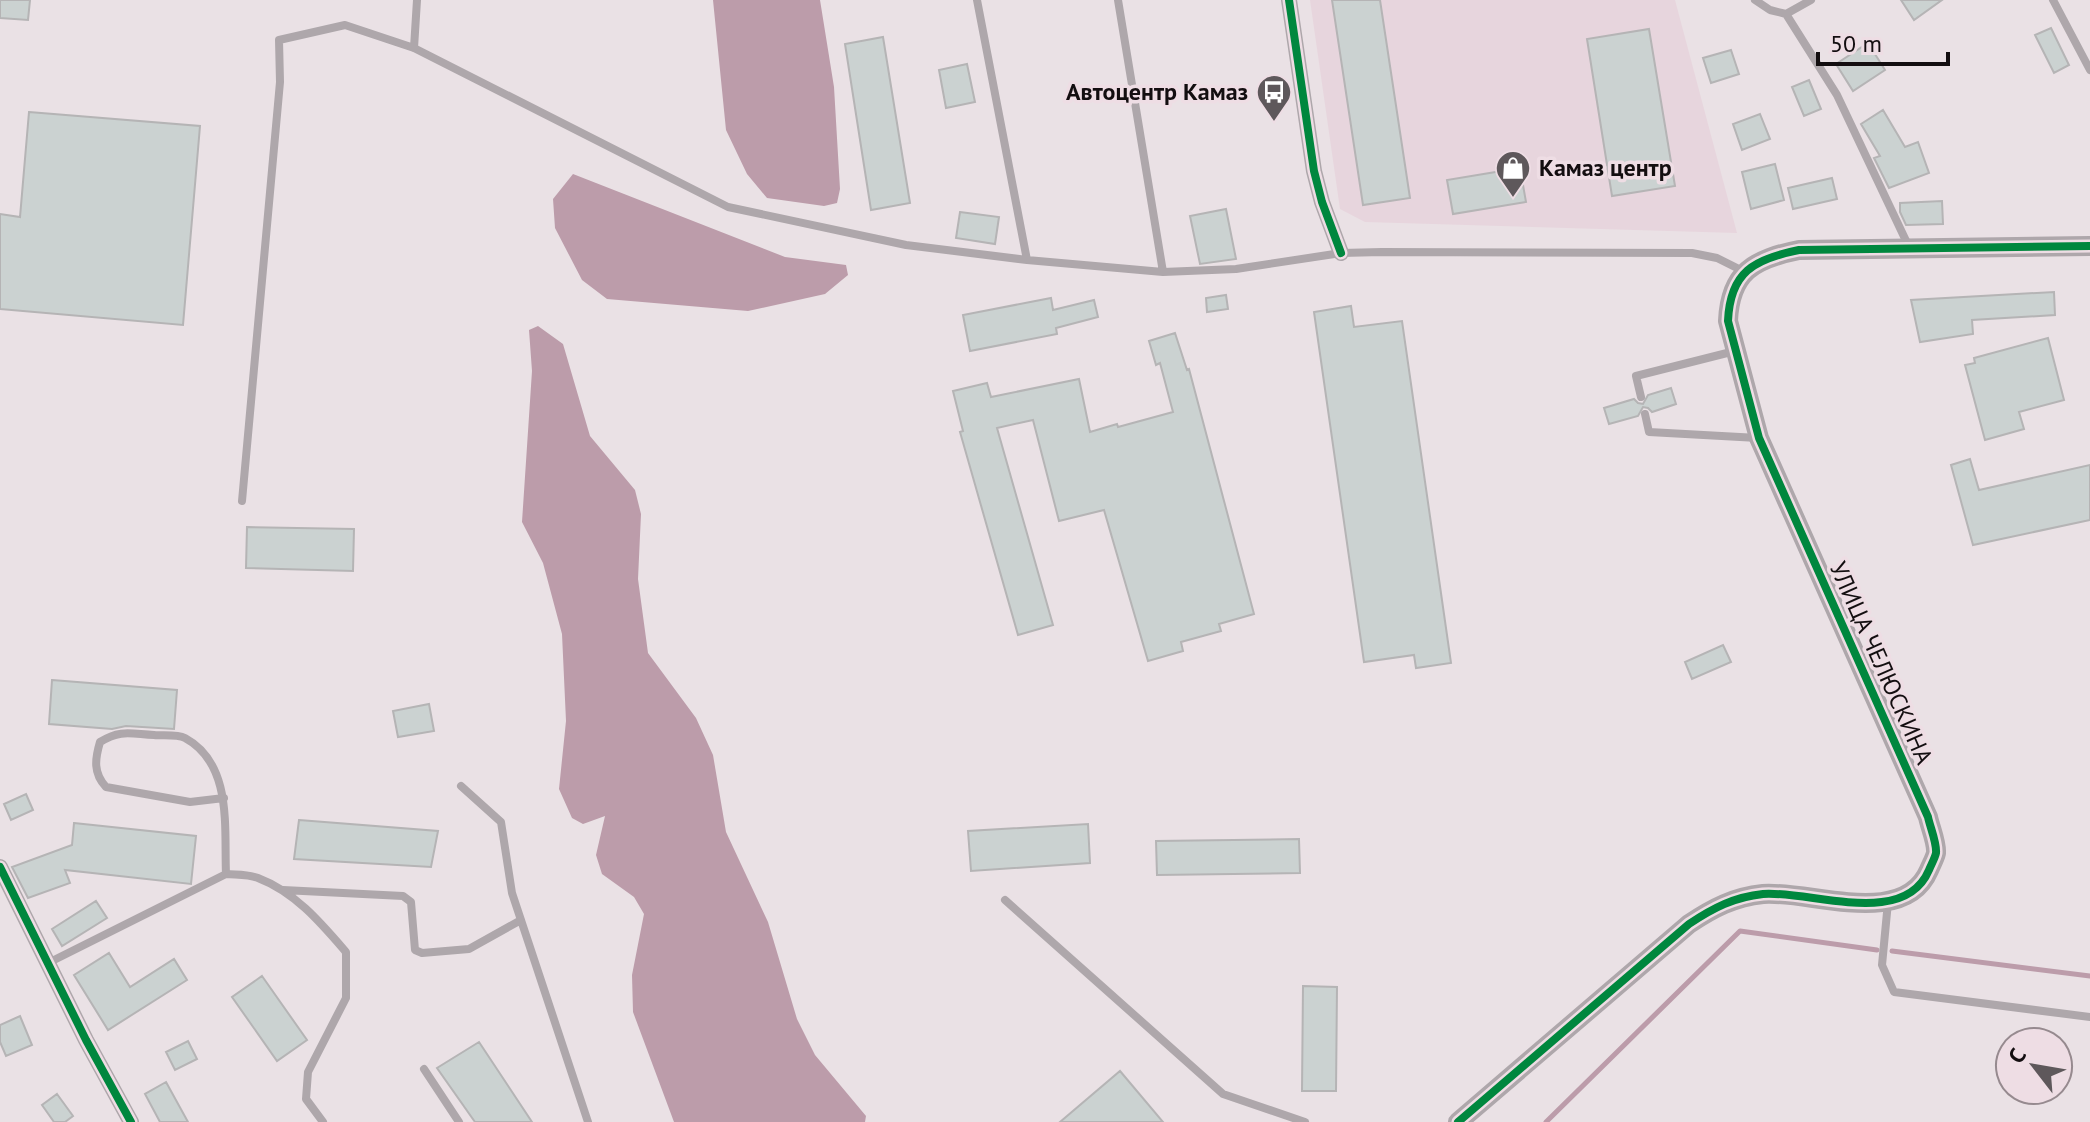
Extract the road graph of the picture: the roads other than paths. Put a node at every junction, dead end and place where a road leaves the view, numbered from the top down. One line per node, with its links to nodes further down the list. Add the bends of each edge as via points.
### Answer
1 (417, 0): 9 (lane)
2 (977, 0): 14 (lane)
3 (1118, 0): 15 (lane)
4 (1289, 0): 13 (street, via 1314,171)
5 (1755, 0): 8 (lane)
6 (1811, 0): 8 (lane)
7 (2053, 0): 10 (lane)
8 (1786, 14): 12 (lane, via 1837,95)
9 (414, 48): 14 (lane, via 728,207 906,245); 21 (lane, via 345,25 279,40 280,82)
10 (2090, 70)
11 (2090, 246): 12 (street)
12 (1910, 250): 16 (street, via 1799,250 1770,256)
13 (1341, 253): 15 (lane, via 1236,269); 16 (lane, via 1692,253)
14 (1027, 260): 15 (lane)
15 (1163, 272)
16 (1745, 272): 17 (street, УЛИЦА ЧЕЛЮСКИНА, via 1729,305)
17 (1735, 351): 18 (lane, via 1636,376); 20 (street, УЛИЦА ЧЕЛЮСКИНА)
18 (1641, 397)
19 (1645, 414): 20 (lane, via 1649,432)
20 (1759, 438): 28 (street, УЛИЦА ЧЕЛЮСКИНА, via 1928,817 1936,852 1923,884)
21 (242, 501)
22 (461, 786): 29 (lane, via 501,822)
23 (224, 798): 23 (lane, via 204,754 183,737 115,733 100,742 95,761 98,779 106,787 190,802); 25 (lane)
24 (0, 867): 30 (street)
25 (226, 874): 26 (lane, via 255,876); 30 (lane)
26 (283, 890): 29 (lane, via 403,896 411,902 415,950 422,953 469,949); 34 (lane, via 346,952 346,998 308,1072 306,1099)
27 (1005, 900): 37 (lane, via 1223,1094)
28 (1888, 901): 31 (lane, via 1882,965 1894,992); 38 (street, УЛИЦА ЧЕЛЮСКИНА, via 1767,894 1738,897 1712,909)
29 (521, 920): 36 (lane)
30 (48, 963): 33 (street)
31 (2090, 1017)
32 (424, 1069): 35 (lane)
33 (131, 1122)
34 (323, 1122)
35 (459, 1122)
36 (588, 1122)
37 (1305, 1122)
38 (1458, 1122)

